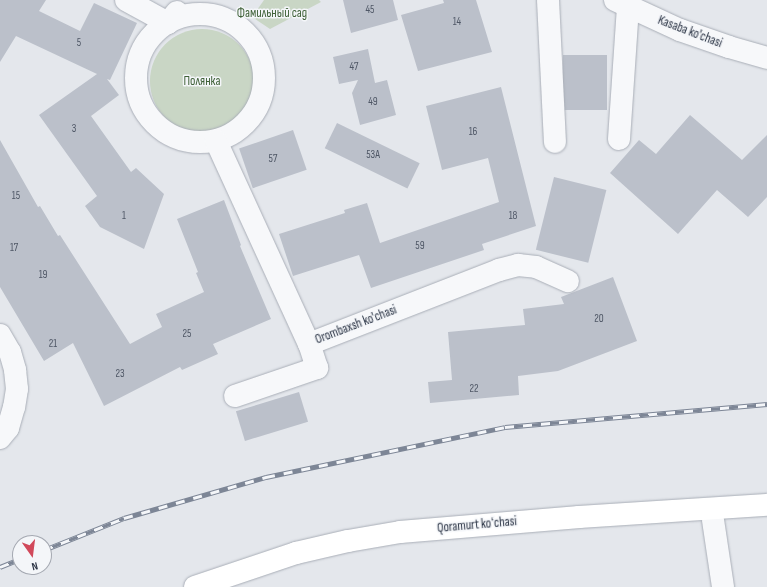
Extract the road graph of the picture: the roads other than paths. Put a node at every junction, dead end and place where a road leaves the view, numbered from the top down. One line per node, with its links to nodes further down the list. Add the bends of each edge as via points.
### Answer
1 (126, 0): 5 (street)
2 (187, 0): 5 (street)
3 (548, 0): 9 (street)
4 (622, 4): 6 (street, Kasaba ko'chasi, via 680,30); 7 (street)
5 (168, 22): 8 (street, via 153,34 140,55 136,67 136,85 140,103 150,119 163,131 180,140 198,143); 8 (street, via 188,15 210,15 231,21 249,35 260,54 265,75 262,97 253,116 237,132)
6 (767, 58)
7 (619, 139)
8 (216, 141): 12 (street, Orombaxsh ko'chasi)
9 (555, 142)
10 (568, 281): 12 (street, Orombaxsh ko'chasi, via 536,267 518,265 499,270)
11 (0, 335): 14 (street, via 10,352 17,389 14,407)
12 (309, 344): 13 (street, via 317,368)
13 (235, 396)
14 (4, 433)
15 (767, 505): 18 (main road, Qoramurt koʻchasi, via 400,532 296,553)
16 (767, 517): 17 (main road, Qoramurt koʻchasi)
17 (713, 520): 19 (main road, Qoramurt koʻchasi, via 400,542 299,562); 20 (street)
18 (195, 587)
19 (226, 587)
20 (723, 587)

